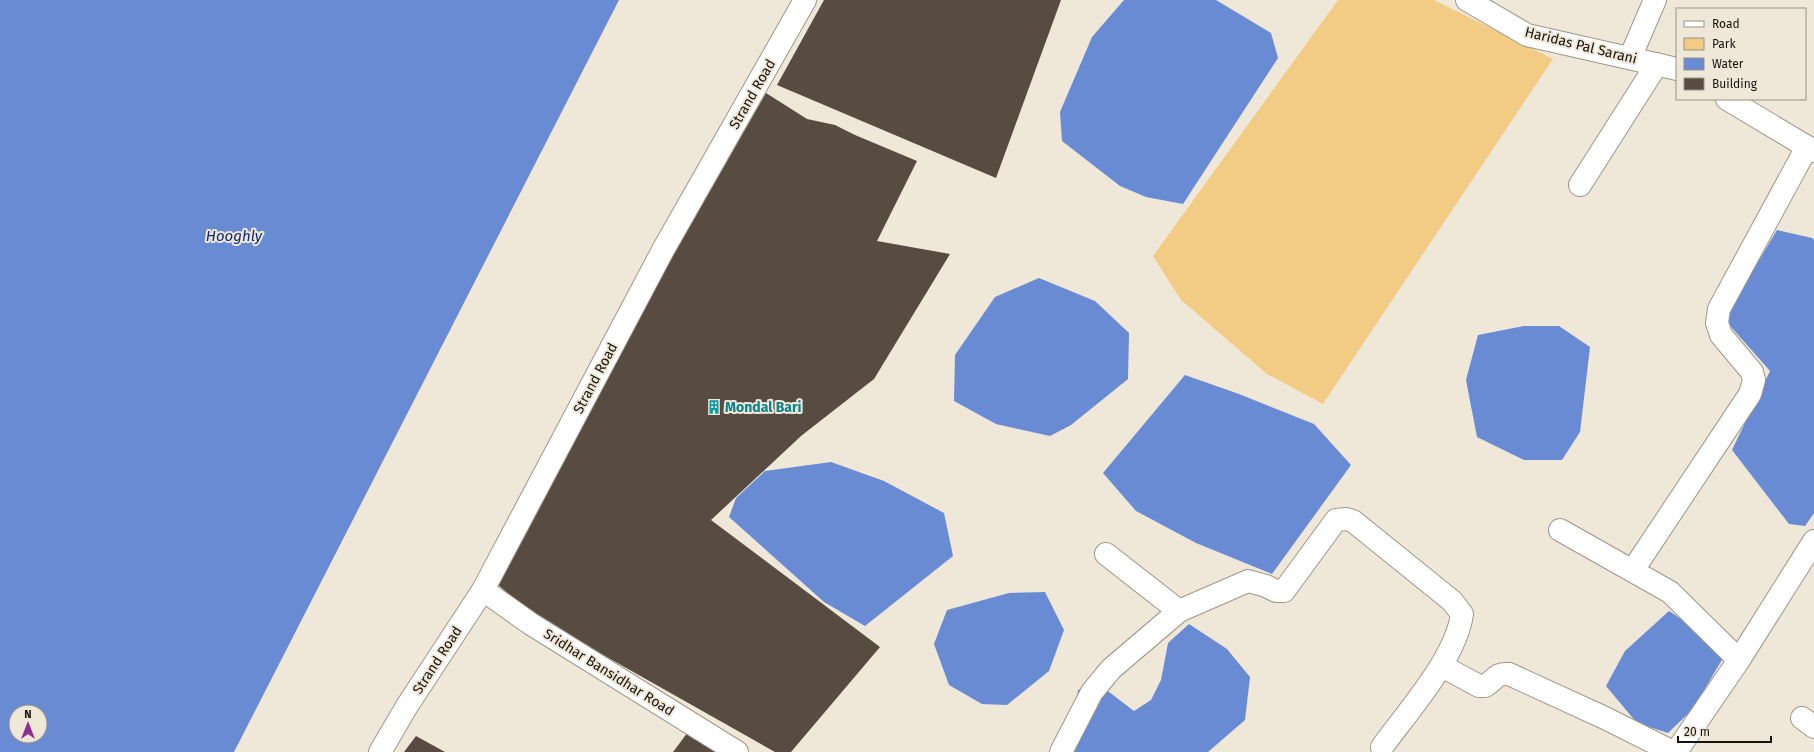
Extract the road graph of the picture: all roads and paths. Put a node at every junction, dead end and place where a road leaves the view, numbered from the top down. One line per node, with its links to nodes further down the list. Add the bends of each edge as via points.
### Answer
1 (805, 0): 13 (street, Strand Road, via 663,250)
2 (1467, 0): 4 (street, Haridas Pal Sarani, via 1527,35)
3 (1655, 0): 4 (street)
4 (1630, 58): 5 (street, Haridas Pal Sarani)
5 (1667, 66): 8 (street)
6 (1729, 100): 7 (street)
7 (1810, 149): 12 (street, via 1719,309 1717,323 1721,335 1752,372 1754,380 1750,394)
8 (1580, 185)
9 (1560, 530): 12 (street)
10 (1814, 541): 15 (street)
11 (1106, 554): 14 (street)
12 (1633, 570): 15 (street, via 1670,592)
13 (483, 590): 18 (street, Strand Road); 19 (street, Sridhar Bansidhar Road, via 531,624)
14 (1179, 611): 16 (street, via 1248,580 1276,591 1284,591 1336,520 1346,519 1353,521 1452,601 1462,614 1460,629); 20 (street, via 1111,669 1092,692)
15 (1739, 660): 21 (street)
16 (1442, 666): 17 (street); 21 (street, via 1479,686 1485,686 1502,673 1509,674)
17 (1382, 747)
18 (380, 752)
19 (737, 752)
20 (1061, 752)
21 (1674, 752)

